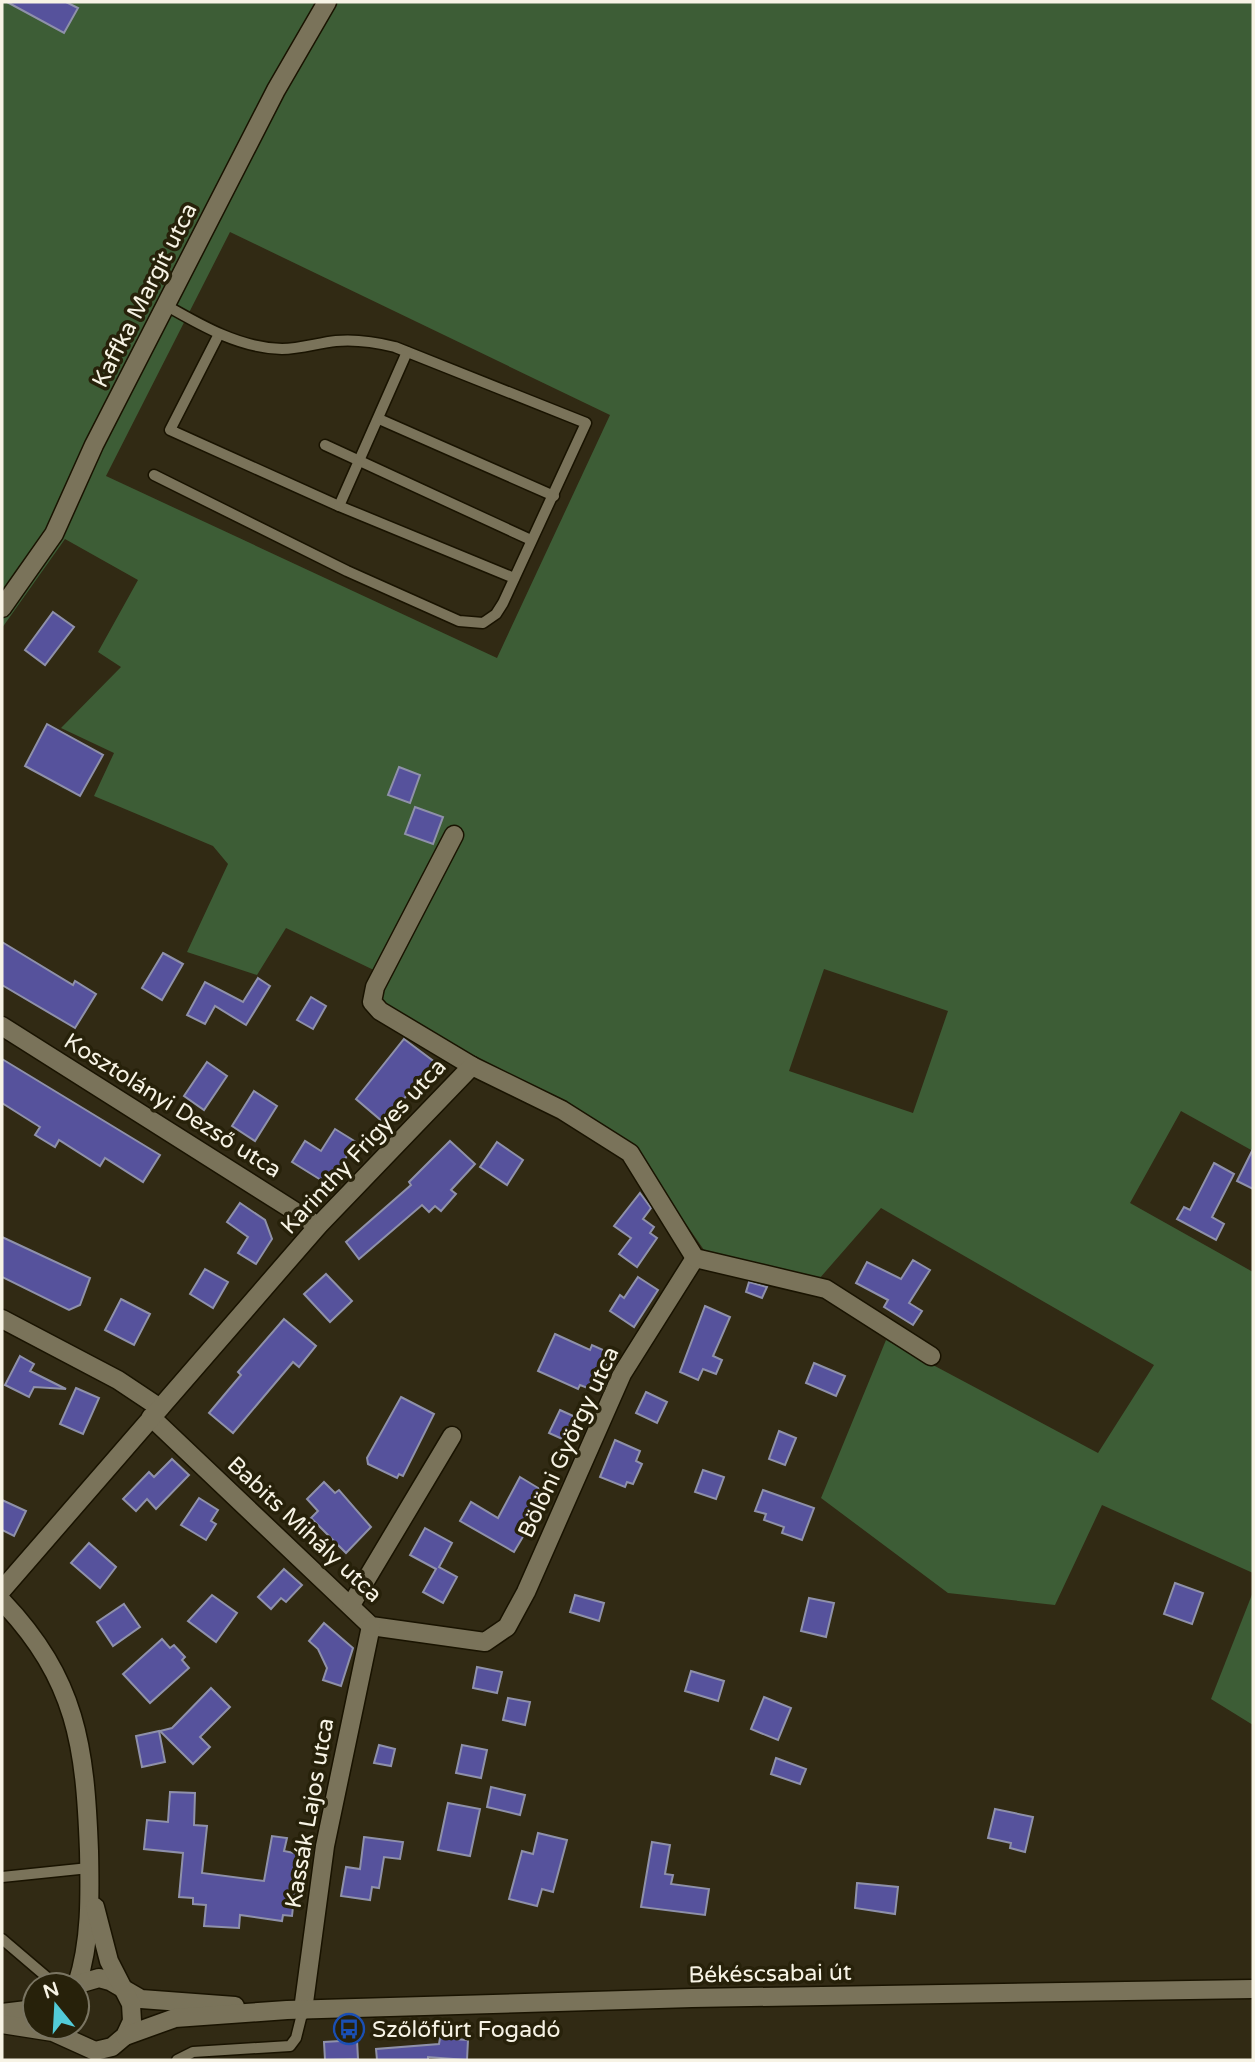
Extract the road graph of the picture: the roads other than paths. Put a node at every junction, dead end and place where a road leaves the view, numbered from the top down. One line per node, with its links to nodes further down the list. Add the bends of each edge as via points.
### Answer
1 (327, 2): 2 (street, Kaffka Margit utca, via 276,90)
2 (167, 306): 3 (lane); 13 (street, Kaffka Margit utca, via 94,445 54,534)
3 (219, 334): 4 (lane, via 261,347 285,349 368,340); 10 (lane, via 170,430)
4 (407, 352): 5 (lane); 9 (lane, via 586,423)
5 (379, 419): 7 (lane); 9 (lane)
6 (325, 445): 7 (lane)
7 (359, 462): 10 (lane); 11 (lane)
8 (154, 475): 12 (lane, via 459,621 490,619)
9 (554, 496): 11 (lane)
10 (339, 506): 12 (lane)
11 (531, 540): 12 (lane)
12 (514, 578)
13 (2, 608)
14 (454, 835): 16 (street, via 375,987 372,1002)
15 (2, 1026): 17 (street, Kosztolányi Dezső utca)
16 (472, 1066): 17 (street, Karinthy Frigyes utca); 18 (street, Karinthy Frigyes utca, via 562,1110 630,1153)
17 (318, 1226): 21 (street, Karinthy Frigyes utca)
18 (695, 1258): 20 (street, via 826,1289); 27 (street, Bölöni György utca, via 622,1374 507,1627)
19 (2, 1319): 21 (street, Babits Mihály utca, via 118,1380)
20 (932, 1356)
21 (155, 1413): 23 (street, Karinthy Frigyes utca); 25 (street, Babits Mihály utca)
22 (452, 1436): 25 (street)
23 (2, 1590)
24 (2, 1601): 28 (street, via 34,1637 69,1704 83,1760)
25 (351, 1605): 26 (street, Babits Mihály utca)
26 (371, 1626): 27 (street, Babits Mihály utca); 36 (street, Kassák Lajos utca)
27 (485, 1642)
28 (89, 1874): 29 (lane); 32 (street, via 86,1941); 35 (street, via 101,1940)
29 (2, 1877)
30 (2, 1939): 31 (lane)
31 (40, 1971)
32 (79, 1971)
33 (91, 1980): 35 (street, Békéscsabai út, via 99,1978)
34 (1253, 1989): 36 (street, Békéscsabai út)
35 (123, 1990): 36 (street, Békéscsabai út, via 141,1999); 41 (street, via 132,2015)
36 (295, 2010): 41 (street, Békéscsabai út, via 175,2018); 46 (lane, via 296,2038 290,2046 192,2052)
37 (21, 2011): 38 (street)
38 (2, 2013)
39 (2, 2024): 40 (street, Békéscsabai út)
40 (21, 2027)
41 (123, 2038): 43 (street, Békéscsabai út, via 95,2051); 45 (street)
42 (70, 2041): 44 (street)
43 (74, 2041)
44 (81, 2060)
45 (116, 2060)
46 (177, 2060)

